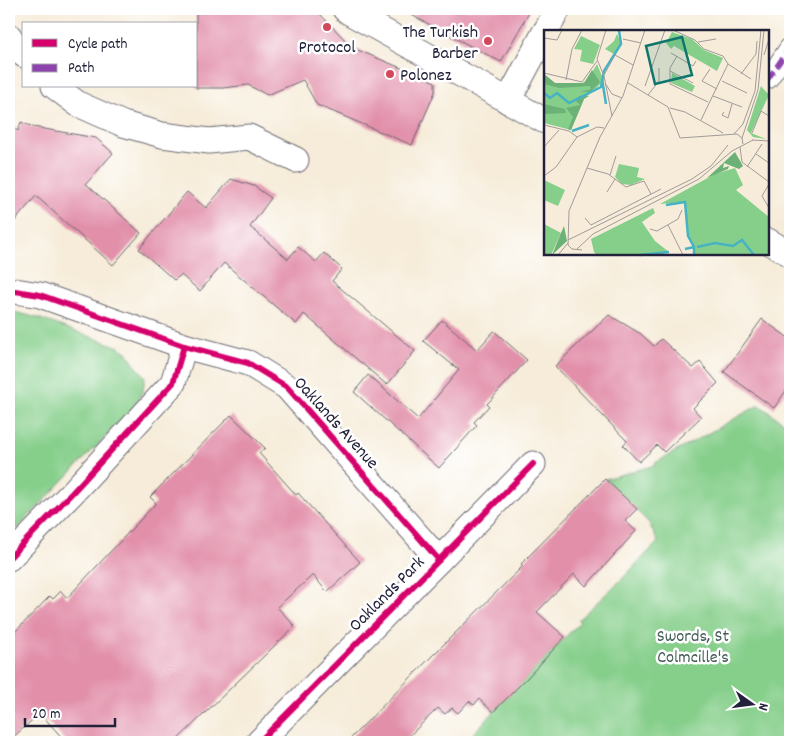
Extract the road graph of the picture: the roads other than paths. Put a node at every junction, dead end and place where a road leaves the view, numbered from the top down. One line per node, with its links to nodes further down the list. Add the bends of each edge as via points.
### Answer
1 (346, 9): 10 (street)
2 (558, 9): 3 (street)
3 (546, 30)
4 (544, 34): 10 (street)
5 (9, 36): 7 (street)
6 (790, 47): 8 (street)
7 (22, 53)
8 (769, 78)
9 (57, 88): 12 (street, via 78,104 123,124 162,135 209,140 249,137)
10 (508, 100): 11 (street)
11 (544, 120)
12 (296, 160)
13 (769, 242): 14 (street)
14 (790, 254)
15 (9, 290): 16 (street, Oaklands Avenue, via 40,295)
16 (184, 346): 18 (street, via 173,383); 19 (street, Oaklands Avenue, via 248,363 288,387)
17 (533, 464): 19 (street, Oaklands Park)
18 (9, 558)
19 (439, 560): 20 (street, Oaklands Park)
20 (259, 742)

